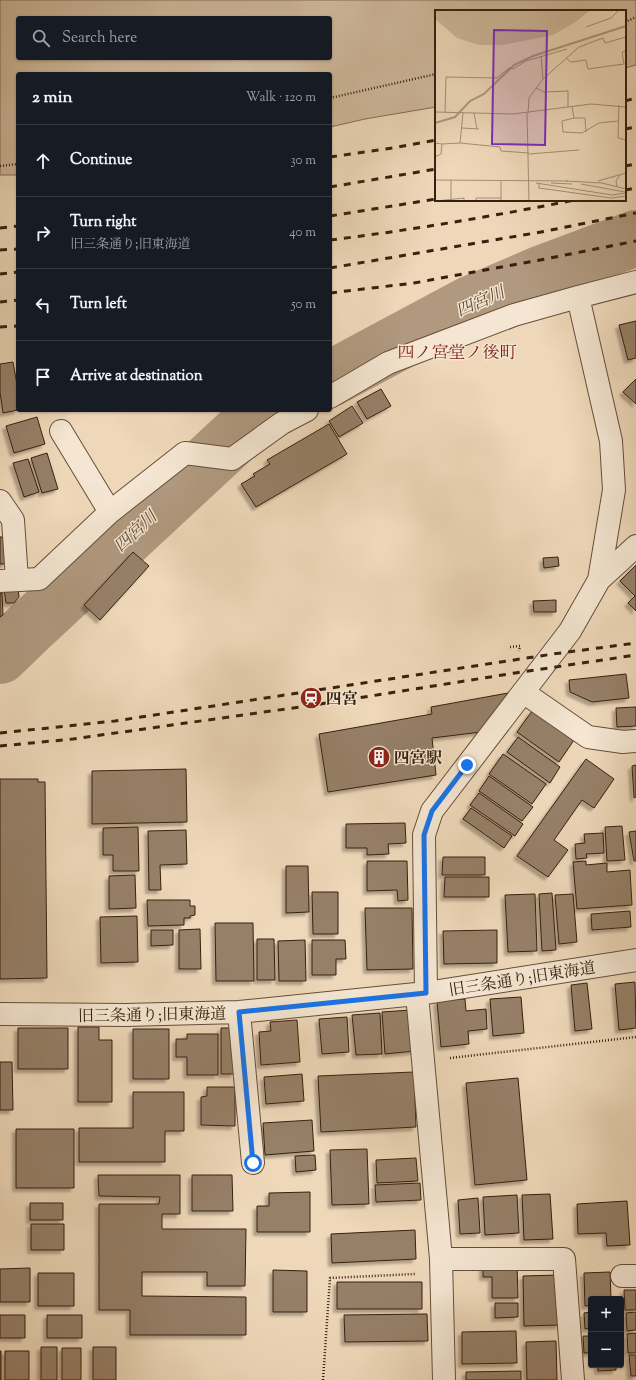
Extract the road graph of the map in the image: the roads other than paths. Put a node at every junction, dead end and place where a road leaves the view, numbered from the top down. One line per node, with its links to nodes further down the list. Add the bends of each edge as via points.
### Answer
1 (636, 282): 2 (street)
2 (578, 297): 3 (street, via 514,315 388,363); 9 (street, via 611,441 614,490)
3 (332, 396)
4 (303, 412): 7 (street, via 282,423 232,459 185,453)
5 (61, 431): 7 (street)
6 (0, 501): 10 (street, via 13,520)
7 (110, 512): 10 (street, via 39,579)
8 (636, 546): 9 (street)
9 (599, 580): 11 (street, via 570,631)
10 (8, 581)
11 (523, 692): 12 (street, via 588,737 623,742); 14 (street, via 432,811 424,835)
12 (636, 741)
13 (636, 960): 14 (street, 旧三条通り;旧東海道)
14 (422, 993): 15 (street, 旧三条通り;旧東海道); 18 (street, via 423,1061)
15 (239, 1012): 16 (street, 旧三条通り;旧東海道, via 126,1015); 17 (street)
16 (0, 1014)
17 (253, 1163)
18 (441, 1266): 19 (street); 20 (street, via 564,1259)
19 (444, 1380)
20 (572, 1380)

